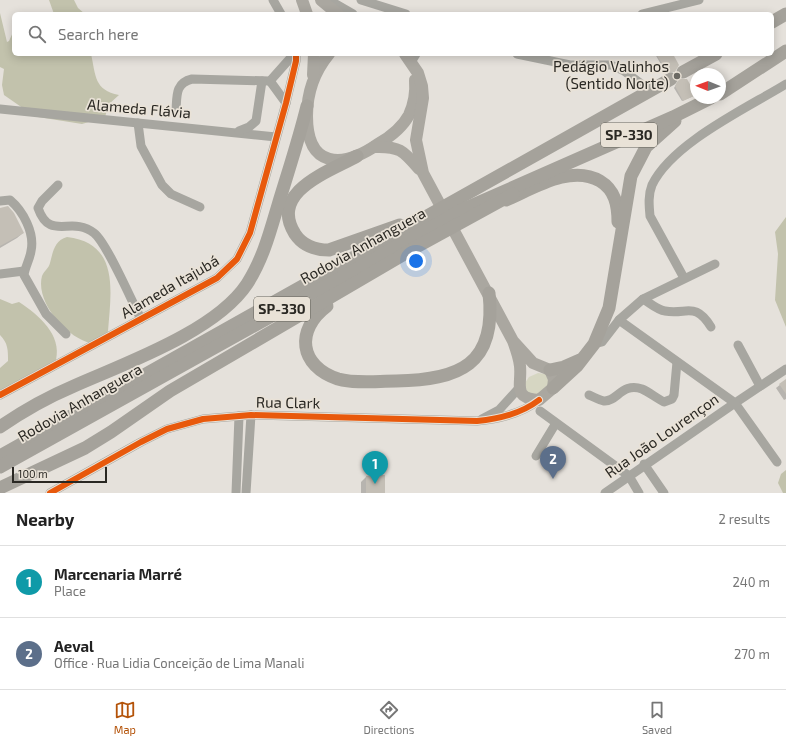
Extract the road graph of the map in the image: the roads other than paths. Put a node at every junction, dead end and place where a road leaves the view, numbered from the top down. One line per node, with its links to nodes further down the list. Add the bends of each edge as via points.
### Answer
1 (273, 0): 7 (street)
2 (302, 0): 8 (main road)
3 (321, 0): 9 (main road)
4 (329, 0): 10 (street)
5 (361, 0): 11 (street)
6 (699, 0): 12 (street)
7 (280, 12)
8 (306, 12)
9 (336, 12)
10 (350, 12)
11 (400, 12)
12 (650, 12)
13 (786, 14): 14 (highway)
14 (774, 21)
15 (786, 51): 28 (highway)
16 (293, 56): 25 (street)
17 (295, 56): 30 (street, Alameda Itajubá)
18 (314, 56): 26 (main road)
19 (327, 56): 26 (main road)
20 (527, 56): 29 (street, via 570,65 611,65 624,71)
21 (712, 56): 23 (highway)
22 (412, 60): 39 (main road, via 416,90 408,116 401,127); 42 (main road, via 423,92 416,140)
23 (683, 72)
24 (671, 79): 29 (highway, Rodovia Anhanguera / SP-330)
25 (266, 81): 30 (street); 35 (street, via 185,81 177,92); 37 (street, via 256,121 250,127)
26 (313, 82): 32 (main road)
27 (786, 84): 52 (street, via 710,130 679,153 664,168 652,186 650,216)
28 (726, 90)
29 (651, 91): 45 (highway, Rodovia Anhanguera / SP-330)
30 (286, 103): 38 (street, Alameda Itajubá)
31 (700, 104): 34 (highway, Rodovia Anhanguera / SP-330)
32 (307, 106): 40 (main road, via 307,130 316,152 329,160 337,161); 78 (highway, via 263,254 246,285 230,305 198,328 49,397)
33 (0, 109): 36 (street, Alameda Flávia)
34 (690, 109): 41 (highway, Rodovia Anhanguera / SP-330); 48 (highway, via 651,142 633,169)
35 (176, 111)
36 (138, 123): 37 (street, Alameda Flávia); 46 (street, via 141,146 162,185 171,194)
37 (237, 132): 38 (street, Alameda Flávia)
38 (276, 136): 56 (street, Alameda Itajubá, via 250,233 237,259 217,278)
39 (374, 148): 40 (main road); 42 (main road, via 400,149)
40 (358, 156): 45 (highway, via 306,184 293,197 289,211 291,226 299,239 309,247 322,250 342,246)
41 (568, 161): 47 (highway); 83 (highway, Rodovia Anhanguera / SP-330, via 464,208)
42 (424, 176): 54 (main road)
43 (58, 185): 56 (street, via 38,208 41,216 47,224 55,227 77,225 96,234 117,270)
44 (0, 201): 50 (street, via 10,200 16,205 31,235 31,252)
45 (456, 201): 79 (highway, Rodovia Anhanguera / SP-330)
46 (200, 207)
47 (490, 207): 48 (highway, via 567,176 581,175 594,178 607,186 616,203); 53 (highway)
48 (616, 259): 61 (highway, via 608,308)
49 (715, 264): 52 (street)
50 (24, 270): 51 (street); 59 (street, via 25,278 46,314)
51 (0, 274)
52 (684, 278): 55 (street)
53 (353, 285): 54 (highway, via 314,317 306,332 305,344 311,360 324,373 339,379 360,382 422,381 460,370 476,357 486,341 491,318); 85 (highway, via 170,391 85,448)
54 (489, 293): 60 (main road)
55 (643, 299): 57 (street); 58 (street, via 659,310 667,312 697,312 706,318)
56 (140, 320): 70 (street, Alameda Itajubá)
57 (619, 320): 61 (street, via 602,342); 64 (street)
58 (711, 327)
59 (66, 334)
60 (513, 341): 65 (main road, via 526,356); 67 (main road, via 520,360)
61 (594, 344): 63 (highway)
62 (738, 345): 68 (street)
63 (586, 356): 65 (highway, via 564,367); 69 (highway)
64 (678, 362): 71 (street, via 674,395 668,401 664,402 641,389 633,388 625,389 611,400 605,401); 72 (street)
65 (546, 369): 67 (main road, via 528,374); 69 (main road, via 554,379)
66 (786, 369): 68 (street, Rua João Lourençon)
67 (519, 385): 73 (main road, via 524,397); 76 (street, Rua Clark, via 499,410)
68 (760, 386): 72 (street, Rua João Lourençon)
69 (553, 388): 73 (main road)
70 (0, 395)
71 (589, 395)
72 (735, 403): 81 (street); 82 (street, Rua João Lourençon)
73 (539, 405): 76 (street, Rua Clark, via 503,418); 77 (street)
74 (250, 415): 75 (street, Rua Clark); 76 (street, Rua Clark); 88 (street)
75 (240, 416): 86 (street, Rua Clark, via 204,419 167,429); 87 (street)
76 (477, 421)
77 (556, 423): 80 (street); 84 (street)
78 (0, 427)
79 (0, 456)
80 (536, 456)
81 (777, 462)
82 (644, 464): 84 (street, Rua João Lourençon); 91 (street)
83 (0, 467)
84 (629, 476): 89 (street, Rua João Lourençon); 90 (street)
85 (0, 488)
86 (50, 493)
87 (236, 493)
88 (246, 493)
89 (604, 493)
90 (639, 493)
91 (664, 493)

